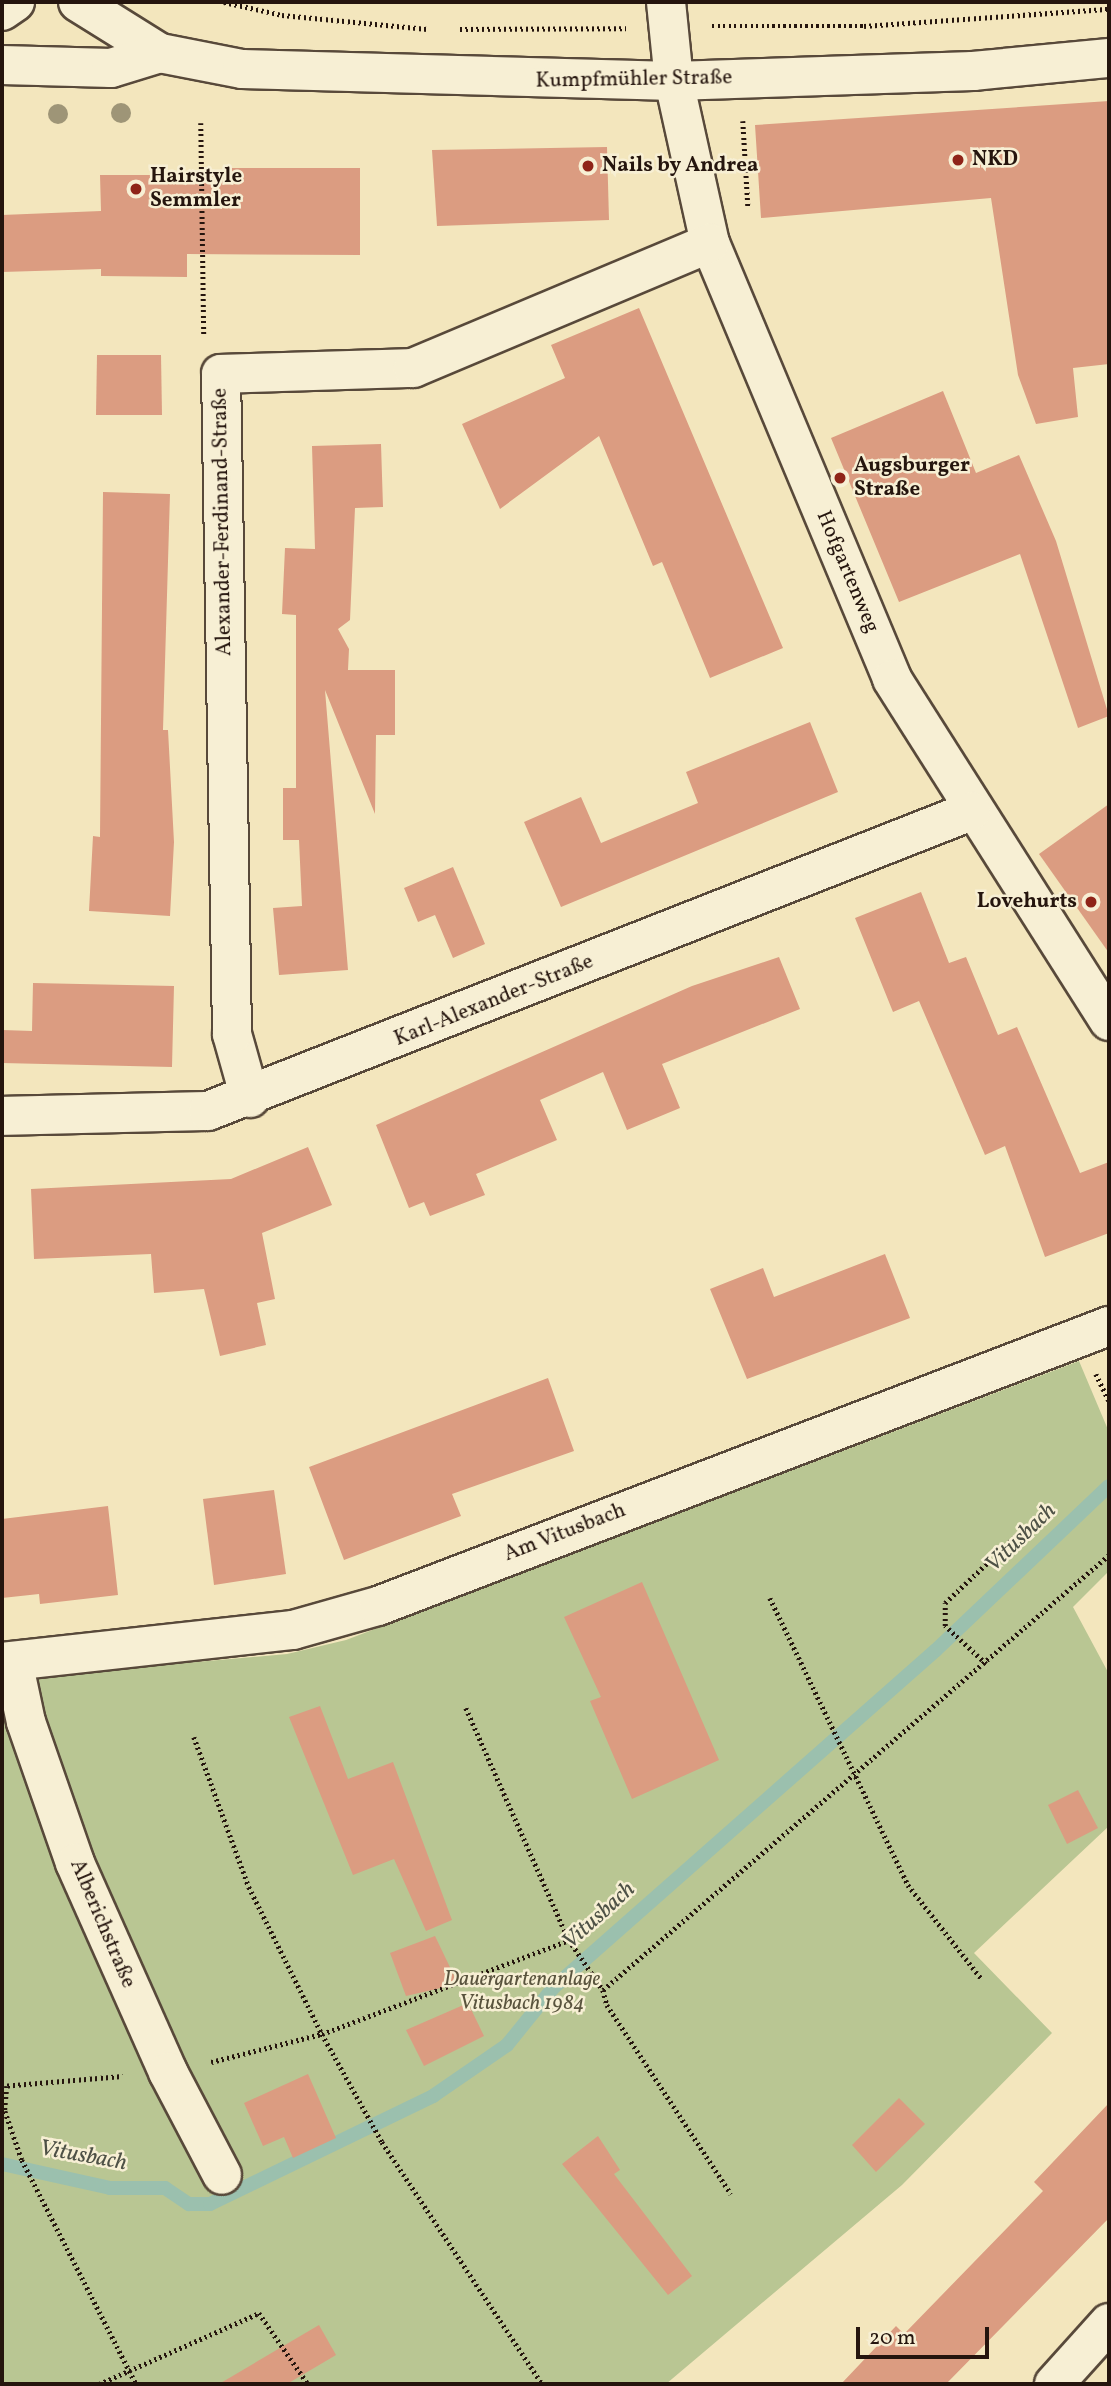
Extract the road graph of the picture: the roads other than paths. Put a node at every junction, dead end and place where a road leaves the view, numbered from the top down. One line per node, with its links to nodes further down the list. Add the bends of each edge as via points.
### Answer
1 (15, 2): 4 (street)
2 (78, 2): 5 (street)
3 (666, 2): 8 (street, Hofgartenweg)
4 (2, 11)
5 (160, 53): 7 (street, via 111,68); 8 (street, Kumpfmühler Straße, via 242,69)
6 (1109, 58): 8 (street, Kumpfmühler Straße, via 973,71)
7 (2, 65)
8 (674, 81): 9 (street, Hofgartenweg)
9 (710, 243): 10 (street, Hofgartenweg, via 892,679); 12 (street, Alexander-Ferdinand-Straße, via 414,368 221,374 232,1034)
10 (971, 811): 11 (street, Hofgartenweg); 12 (street, Karl-Alexander-Straße)
11 (1109, 1021)
12 (250, 1098): 13 (street, Karl-Alexander-Straße, via 208,1111)
13 (2, 1116)
14 (1109, 1326): 15 (street, Am Vitusbach, via 378,1606 293,1630)
15 (7, 1661): 16 (street, Alberichstraße, via 75,1863 168,2072)
16 (222, 2175)
17 (1109, 2323): 18 (street)
18 (1054, 2384)

